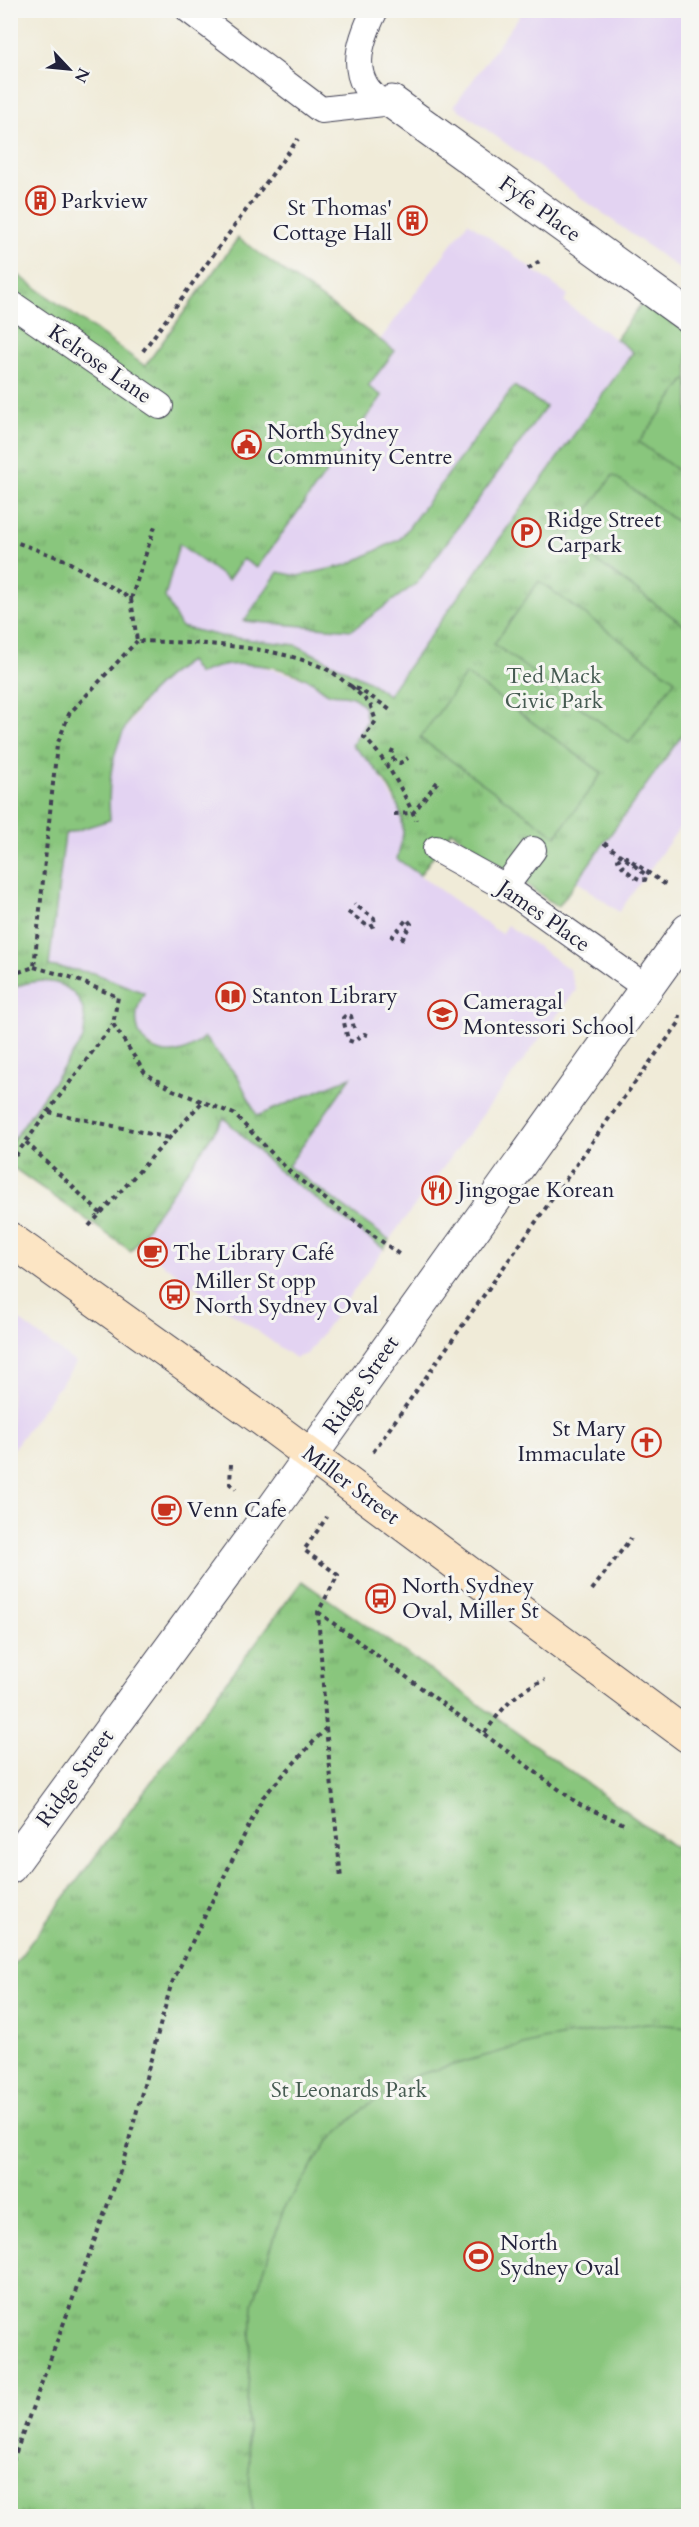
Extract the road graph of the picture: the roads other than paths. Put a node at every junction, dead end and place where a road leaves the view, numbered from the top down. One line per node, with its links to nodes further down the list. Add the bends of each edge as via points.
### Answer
1 (189, 10): 3 (lane, via 321,110)
2 (375, 10): 3 (lane, via 360,44 358,60 364,81)
3 (388, 103): 5 (street, Fyfe Place)
4 (10, 303): 6 (lane, Kelrose Lane)
5 (688, 316)
6 (160, 406)
7 (436, 849): 9 (lane, James Place)
8 (533, 850): 9 (lane)
9 (505, 887): 11 (lane, James Place)
10 (688, 930): 11 (street, Ridge Street)
11 (648, 989): 13 (street, Ridge Street)
12 (10, 1239): 13 (main road, Miller Street)
13 (311, 1456): 14 (main road, Miller Street); 15 (street, Ridge Street)
14 (688, 1736)
15 (10, 1867)

